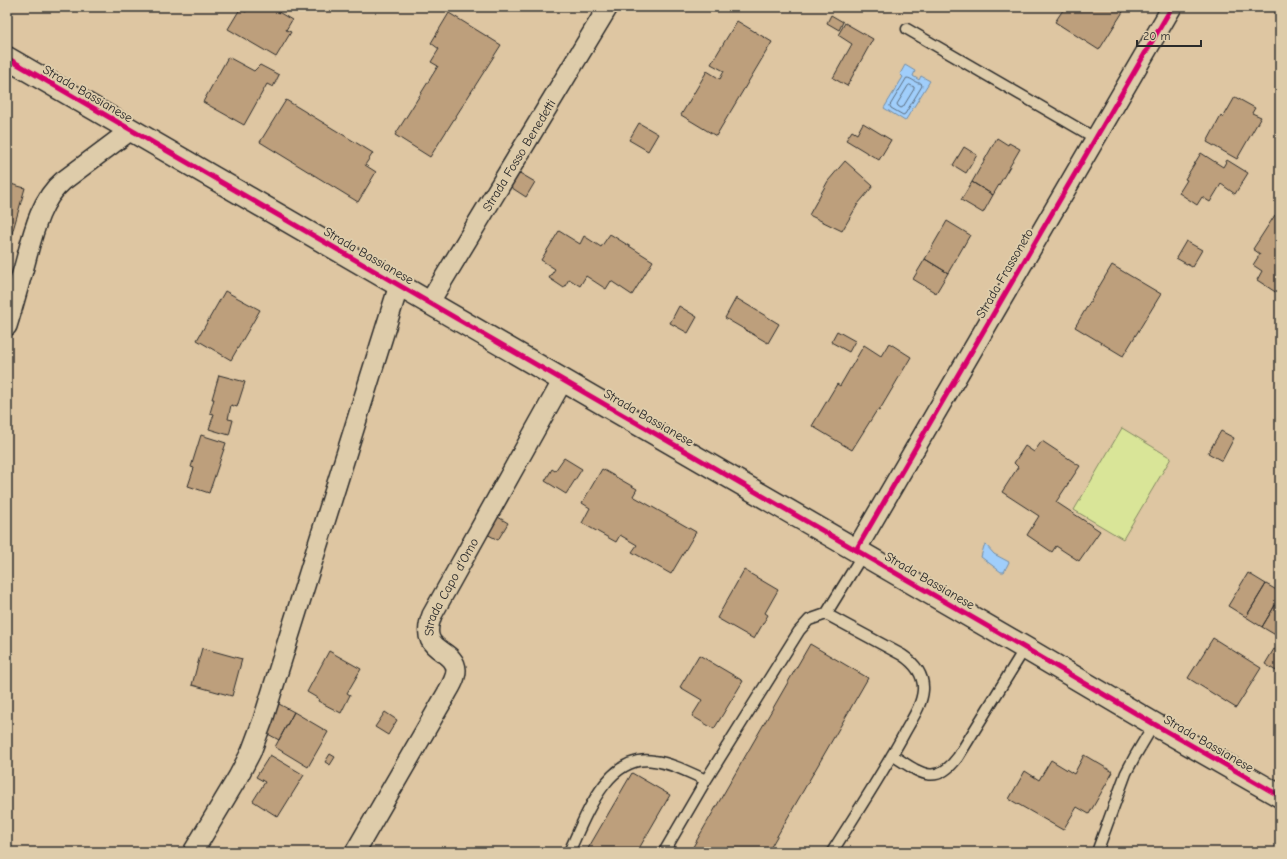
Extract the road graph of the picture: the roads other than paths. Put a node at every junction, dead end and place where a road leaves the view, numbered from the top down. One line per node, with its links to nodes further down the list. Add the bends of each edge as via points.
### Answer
1 (608, 7): 8 (street, Strada Fosso Benedetti)
2 (1172, 7): 6 (street, Strada Frassoneto)
3 (907, 29): 6 (lane)
4 (7, 58): 5 (street, Strada Bassianese)
5 (131, 130): 7 (street, Strada Bassianese); 9 (street, via 59,185 49,198 35,230)
6 (1095, 138): 11 (street, Strada Frassoneto)
7 (399, 285): 8 (street, Strada Bassianese); 18 (street, via 263,720 238,778)
8 (429, 303): 10 (street, Strada Bassianese)
9 (7, 326)
10 (563, 380): 11 (street, Strada Bassianese); 19 (street, Strada Capo d'Omo, via 432,615 428,634 433,644 455,664 455,678)
11 (860, 552): 12 (lane); 13 (street, Strada Bassianese)
12 (826, 614): 15 (lane, via 902,655 917,669 923,688 922,699); 16 (lane, via 809,620 798,630)
13 (1025, 648): 14 (street, Strada Bassianese); 15 (lane, via 958,757 944,772 928,774)
14 (1154, 724): 17 (street, Strada Bassianese); 23 (lane, via 1126,773)
15 (892, 755): 22 (lane)
16 (706, 780): 20 (lane, via 655,761 640,760 625,765 601,789); 21 (lane)
17 (1280, 796)
18 (193, 852)
19 (354, 852)
20 (569, 852)
21 (664, 852)
22 (832, 852)
23 (1098, 852)

